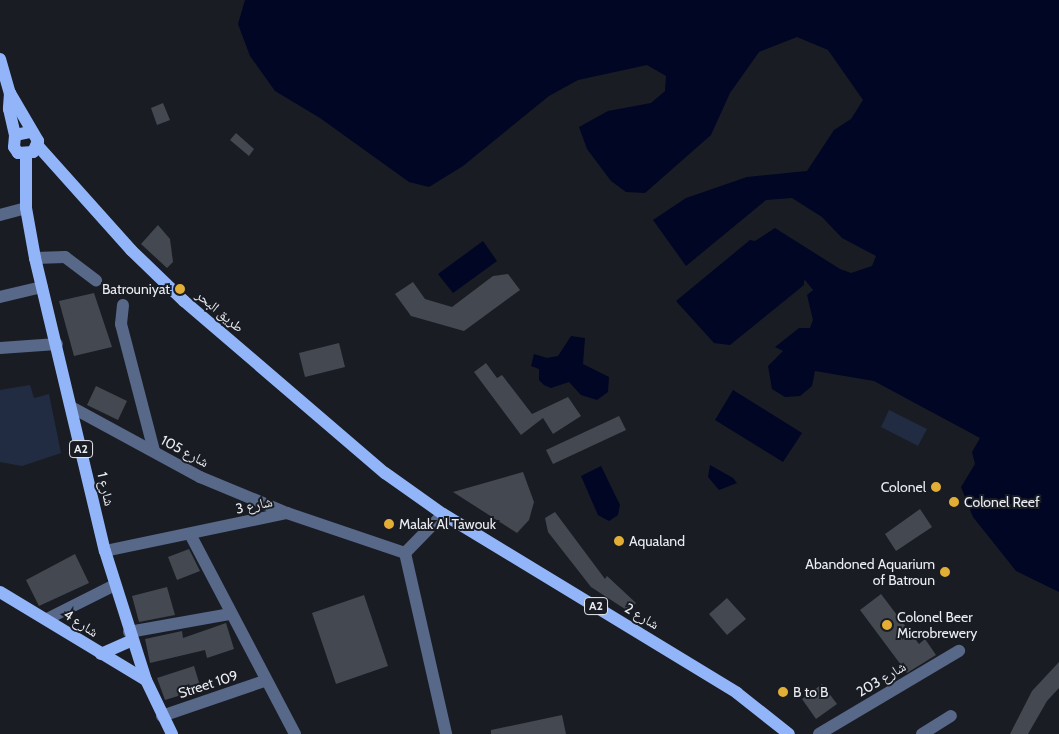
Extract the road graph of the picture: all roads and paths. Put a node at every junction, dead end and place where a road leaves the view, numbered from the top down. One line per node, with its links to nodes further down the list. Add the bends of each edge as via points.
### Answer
1 (0, 59): 2 (main road, A2)
2 (10, 92): 3 (main road, A2, via 21,106); 4 (main road, A2, via 9,109)
3 (31, 132): 4 (main road); 5 (main road, A2)
4 (16, 135): 6 (main road, A2, via 15,150)
5 (38, 146): 6 (main road); 18 (main road, طريق البحر / A2, via 132,250 184,301)
6 (26, 155): 7 (main road, شارع 1 / A2)
7 (26, 208): 8 (street); 9 (main road, شارع 1 / A2)
8 (0, 215)
9 (35, 258): 10 (street, via 65,257); 11 (main road, شارع 1 / A2)
10 (96, 280)
11 (42, 287): 12 (street); 14 (main road, شارع 1 / A2)
12 (0, 297)
13 (123, 305): 17 (street, via 122,324)
14 (57, 344): 15 (street); 16 (main road, شارع 1 / A2)
15 (0, 348)
16 (73, 408): 17 (street, شارع 105); 22 (main road, شارع 1 / A2)
17 (154, 451): 19 (street, شارع 105, via 200,477)
18 (398, 483): 20 (main road, شارع 2 / A2)
19 (287, 513): 21 (street, شارع 3); 23 (street, شارع 3)
20 (443, 514): 23 (street); 38 (main road, شارع 2 / A2, via 737,693)
21 (190, 534): 22 (street, شارع 3); 26 (street)
22 (105, 551): 24 (main road, شارع 1 / A2)
23 (405, 553): 37 (street)
24 (115, 585): 27 (street); 28 (main road, شارع 1 / A2)
25 (0, 592): 27 (main road, شارع 4)
26 (230, 614): 28 (street); 32 (street)
27 (48, 620): 30 (main road, شارع 4)
28 (131, 636): 30 (main road); 31 (main road, شارع 1 / A2)
29 (959, 651): 39 (street, شارع 203)
30 (101, 654): 31 (main road, شارع 4)
31 (146, 680): 33 (main road, شارع 1 / A2)
32 (264, 681): 33 (street, Street 109); 36 (street)
33 (162, 716): 35 (main road, شارع 1 / A2)
34 (951, 716): 40 (street)
35 (172, 734)
36 (295, 734)
37 (446, 734)
38 (789, 734)
39 (819, 734)
40 (922, 734)

